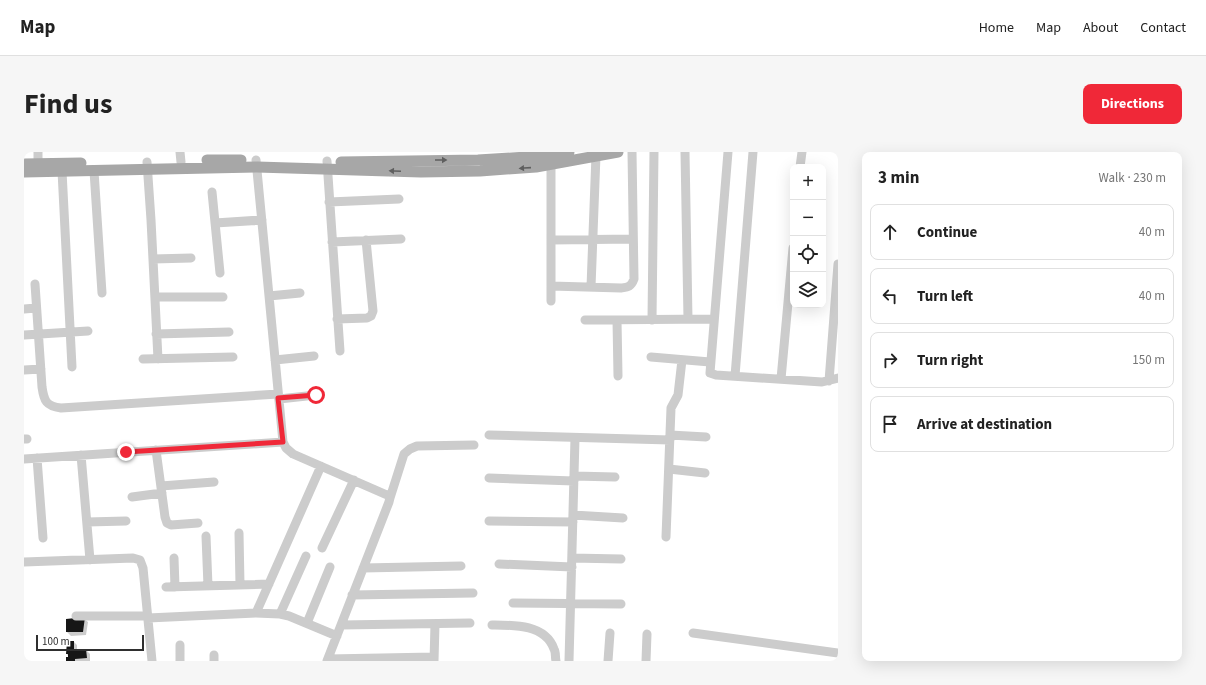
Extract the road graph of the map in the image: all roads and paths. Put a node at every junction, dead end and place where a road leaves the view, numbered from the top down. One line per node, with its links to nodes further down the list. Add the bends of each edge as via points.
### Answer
1 (38, 152): 16 (street)
2 (569, 152): 12 (main road)
3 (618, 152): 10 (main road)
4 (632, 152): 31 (street)
5 (654, 152): 55 (street)
6 (685, 152): 56 (street)
7 (728, 152): 52 (street)
8 (752, 152): 76 (street)
9 (802, 152): 17 (street)
10 (596, 155): 12 (main road); 30 (street)
11 (225, 156): 13 (main road); 14 (main road)
12 (548, 156): 18 (main road, via 536,167 480,171 421,172); 33 (street)
13 (181, 157): 19 (main road)
14 (257, 163): 18 (main road); 19 (main road); 27 (street)
15 (24, 164): 16 (main road)
16 (38, 164): 20 (main road)
17 (800, 164)
18 (327, 165): 26 (street)
19 (147, 166): 20 (main road); 36 (street)
20 (106, 167): 22 (main road)
21 (62, 171): 22 (main road); 23 (main road); 58 (street)
22 (94, 171): 43 (street)
23 (24, 172)
24 (212, 192): 28 (street)
25 (399, 199): 26 (street)
26 (329, 202): 34 (street)
27 (262, 220): 28 (street); 45 (street)
28 (215, 223): 39 (street)
29 (402, 239): 32 (street)
30 (592, 239): 31 (street); 33 (street); 42 (street)
31 (633, 239): 42 (street, via 632,285 621,288)
32 (366, 240): 34 (street); 51 (street, via 373,311 371,316 366,318)
33 (552, 240): 41 (street)
34 (332, 242): 51 (street)
35 (190, 258): 36 (street)
36 (153, 259): 46 (street)
37 (838, 264): 78 (street)
38 (791, 272): 77 (street)
39 (220, 273)
40 (34, 284): 49 (street)
41 (551, 286): 42 (street); 48 (street)
42 (591, 287)
43 (102, 292)
44 (300, 293): 45 (street)
45 (269, 296): 69 (street)
46 (155, 297): 47 (street); 62 (street)
47 (223, 297)
48 (551, 301)
49 (36, 308): 50 (street); 61 (street)
50 (24, 309)
51 (337, 319): 63 (street)
52 (714, 319): 56 (street); 71 (street)
53 (585, 320): 54 (street)
54 (617, 320): 55 (street); 75 (street)
55 (652, 320): 56 (street)
56 (688, 320)
57 (88, 331): 58 (street)
58 (70, 332): 61 (street); 72 (street)
59 (229, 332): 62 (street)
60 (24, 334): 61 (street)
61 (38, 334): 73 (street)
62 (156, 334): 68 (street)
63 (340, 351)
64 (314, 356): 69 (street)
65 (651, 357): 70 (street)
66 (233, 358): 68 (street)
67 (143, 359): 68 (street)
68 (158, 359)
69 (275, 360): 80 (street)
70 (682, 360): 71 (street); 84 (street, via 678,394 671,408)
71 (710, 362): 76 (street, via 713,374)
72 (72, 367)
73 (41, 369): 74 (street); 80 (street, via 44,398 48,404 61,408)
74 (24, 370)
75 (618, 376)
76 (735, 376): 77 (street)
77 (781, 379): 78 (street)
78 (834, 380)
79 (316, 395): 80 (street)
80 (278, 396): 85 (street)
81 (489, 435): 83 (street)
82 (706, 437): 84 (street)
83 (575, 438): 84 (street); 96 (street)
84 (670, 438): 92 (street)
85 (283, 442): 87 (street); 91 (street, via 293,454)
86 (474, 445): 101 (street, via 417,446 410,449 404,454)
87 (156, 450): 88 (street); 99 (street)
88 (81, 456): 89 (street); 106 (street)
89 (37, 458): 90 (street); 111 (street)
90 (24, 459)
91 (321, 466): 97 (street); 123 (street)
92 (669, 469): 93 (street); 110 (street)
93 (705, 474)
94 (615, 477): 96 (street)
95 (489, 478): 96 (street)
96 (574, 478): 102 (street)
97 (354, 480): 101 (street); 112 (street)
98 (214, 482): 99 (street)
99 (161, 489): 100 (street); 107 (street, via 167,523)
100 (132, 497)
101 (390, 498): 122 (street)
102 (573, 518): 103 (street); 105 (street); 118 (street)
103 (623, 518)
104 (126, 521): 106 (street)
105 (489, 521)
106 (87, 522): 116 (street)
107 (198, 523)
108 (239, 533): 124 (street)
109 (206, 536): 125 (street)
110 (666, 537)
111 (43, 538)
112 (322, 548)
113 (306, 556): 132 (street)
114 (174, 558): 125 (street, via 170,587)
115 (621, 559): 118 (street)
116 (90, 560): 117 (street); 134 (street, via 140,560)
117 (24, 562)
118 (572, 562): 119 (street); 128 (street)
119 (499, 564)
120 (461, 566): 122 (street)
121 (330, 567): 135 (street)
122 (363, 568): 127 (street)
123 (268, 584): 124 (street); 131 (street)
124 (240, 585): 125 (street)
125 (208, 586)
126 (473, 593): 127 (street)
127 (352, 595): 137 (street)
128 (571, 602): 129 (street); 130 (street); 151 (street)
129 (513, 603)
130 (621, 604)
131 (256, 613): 132 (street); 134 (street)
132 (280, 614): 135 (street)
133 (76, 616): 134 (street)
134 (148, 617): 148 (street)
135 (307, 623): 143 (street)
136 (470, 623): 138 (street)
137 (341, 624): 138 (street); 143 (street)
138 (435, 624): 146 (street)
139 (492, 625): 150 (street, via 531,628 547,637 554,649)
140 (610, 633): 152 (street)
141 (693, 633): 145 (street)
142 (647, 634): 153 (street)
143 (336, 636): 147 (street)
144 (180, 645): 149 (street)
145 (838, 653)
146 (434, 659): 147 (street)
147 (327, 660)
148 (152, 661)
149 (180, 661)
150 (556, 661)
151 (569, 661)
152 (608, 661)
153 (646, 661)

